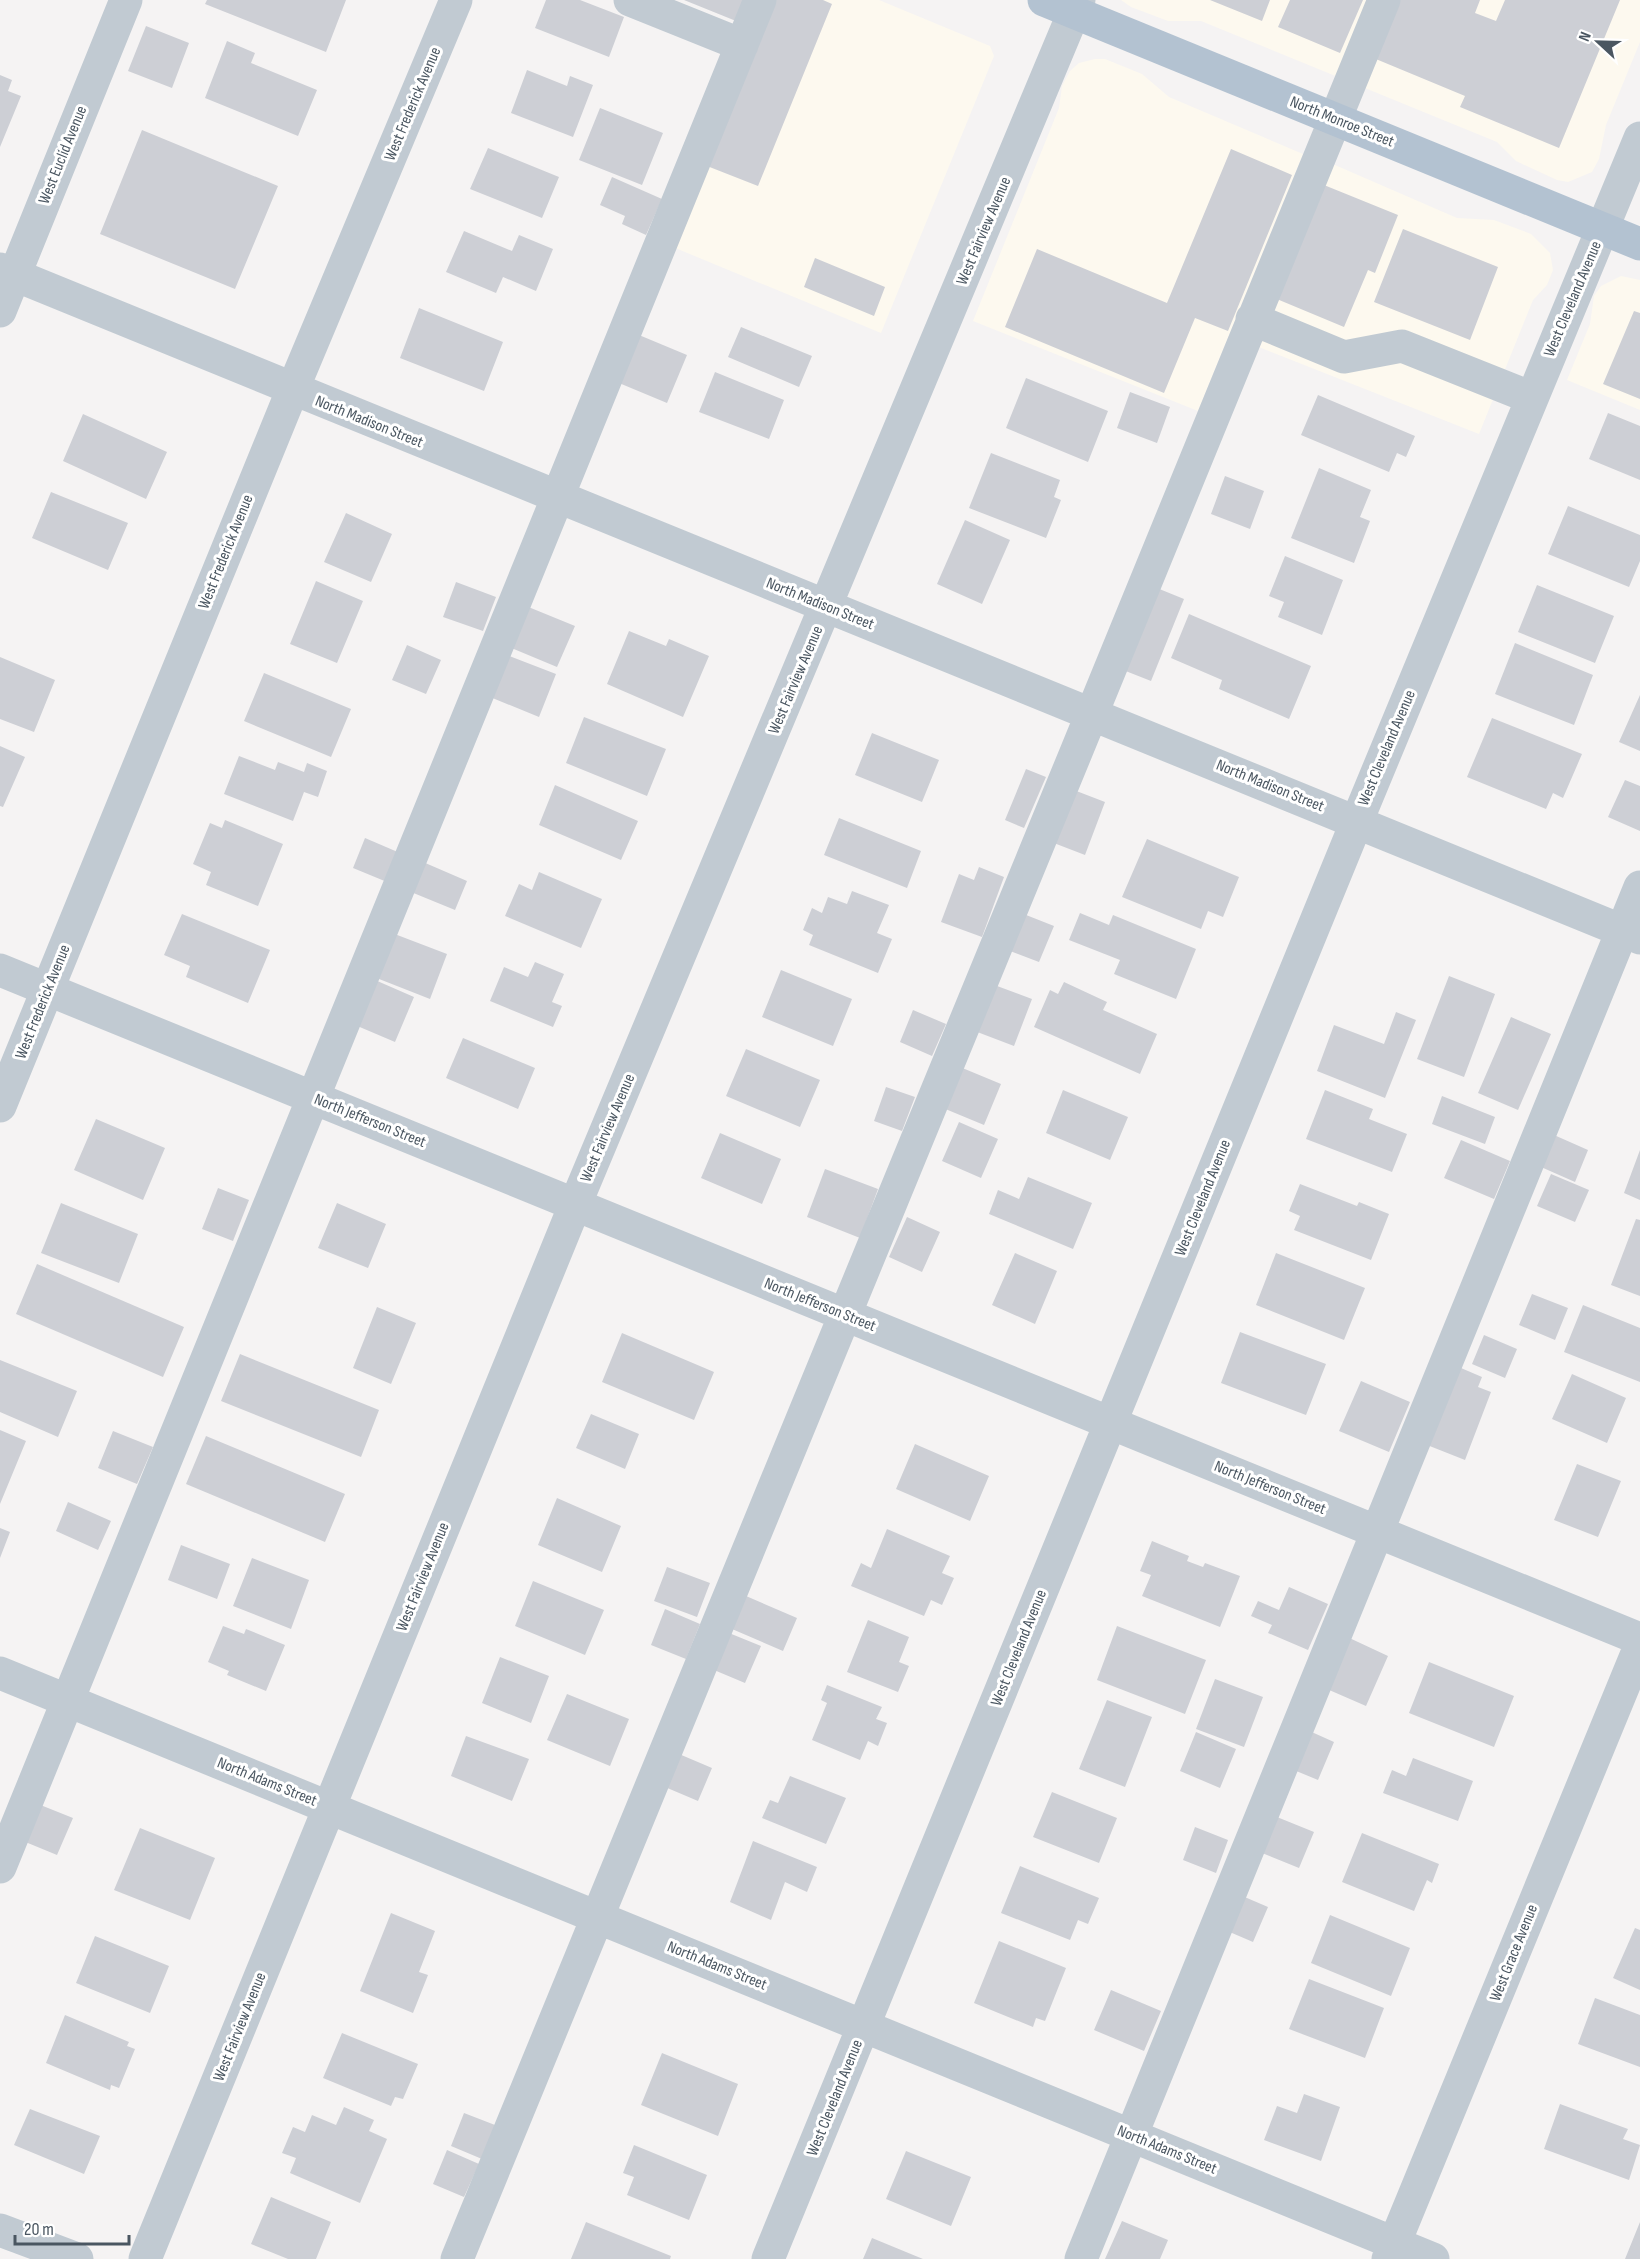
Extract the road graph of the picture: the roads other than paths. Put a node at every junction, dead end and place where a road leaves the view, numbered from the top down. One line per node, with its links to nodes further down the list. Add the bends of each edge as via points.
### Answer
1 (126, 0): 13 (street, West Euclid Avenue)
2 (456, 0): 16 (street, West Frederick Avenue)
3 (630, 0): 8 (street)
4 (760, 0): 8 (street)
5 (1044, 0): 7 (main road, North Monroe Street)
6 (1384, 0): 9 (street)
7 (1077, 6): 9 (main road, North Monroe Street); 19 (street, West Fairview Avenue)
8 (742, 45): 18 (street)
9 (1335, 120): 11 (main road, North Monroe Street); 15 (street)
10 (1640, 138): 11 (street, West Cleveland Avenue)
11 (1603, 229): 12 (main road, North Monroe Street); 17 (street, West Cleveland Avenue)
12 (1640, 244)
13 (7, 272): 14 (street, West Euclid Avenue); 16 (street, North Madison Street)
14 (0, 311)
15 (1252, 319): 17 (street, via 1344,357 1402,346); 20 (street)
16 (292, 391): 18 (street, North Madison Street); 25 (street, West Frederick Avenue)
17 (1532, 398): 21 (street, West Cleveland Avenue)
18 (559, 498): 19 (street, North Madison Street); 26 (street)
19 (827, 607): 20 (street, North Madison Street); 28 (street, West Fairview Avenue)
20 (1091, 713): 21 (street, North Madison Street); 29 (street)
21 (1357, 821): 23 (street, North Madison Street); 30 (street, West Cleveland Avenue)
22 (1640, 887): 23 (street)
23 (1631, 934): 31 (street)
24 (0, 970): 25 (street, North Jefferson Street)
25 (48, 990): 26 (street, North Jefferson Street); 27 (street, West Frederick Avenue)
26 (314, 1098): 28 (street, North Jefferson Street); 35 (street)
27 (0, 1106)
28 (575, 1205): 29 (street, North Jefferson Street); 36 (street, West Fairview Avenue)
29 (847, 1316): 30 (street, North Jefferson Street); 38 (street)
30 (1110, 1423): 31 (street, North Jefferson Street); 39 (street, West Cleveland Avenue)
31 (1378, 1533): 32 (street, North Jefferson Street); 40 (street)
32 (1640, 1639)
33 (1640, 1646): 42 (street, West Grace Avenue)
34 (0, 1673): 35 (street, North Adams Street)
35 (67, 1701): 36 (street, North Adams Street); 37 (street)
36 (329, 1808): 38 (street, North Adams Street); 44 (street, West Fairview Avenue)
37 (0, 1867)
38 (598, 1918): 39 (street, North Adams Street); 45 (street)
39 (865, 2027): 40 (street, North Adams Street); 46 (street, West Cleveland Avenue)
40 (1132, 2136): 42 (street, North Adams Street); 47 (street)
41 (0, 2230): 43 (street)
42 (1391, 2251): 48 (street, North Adams Street)
43 (77, 2259)
44 (145, 2259)
45 (457, 2259)
46 (768, 2259)
47 (1081, 2259)
48 (1434, 2259)

